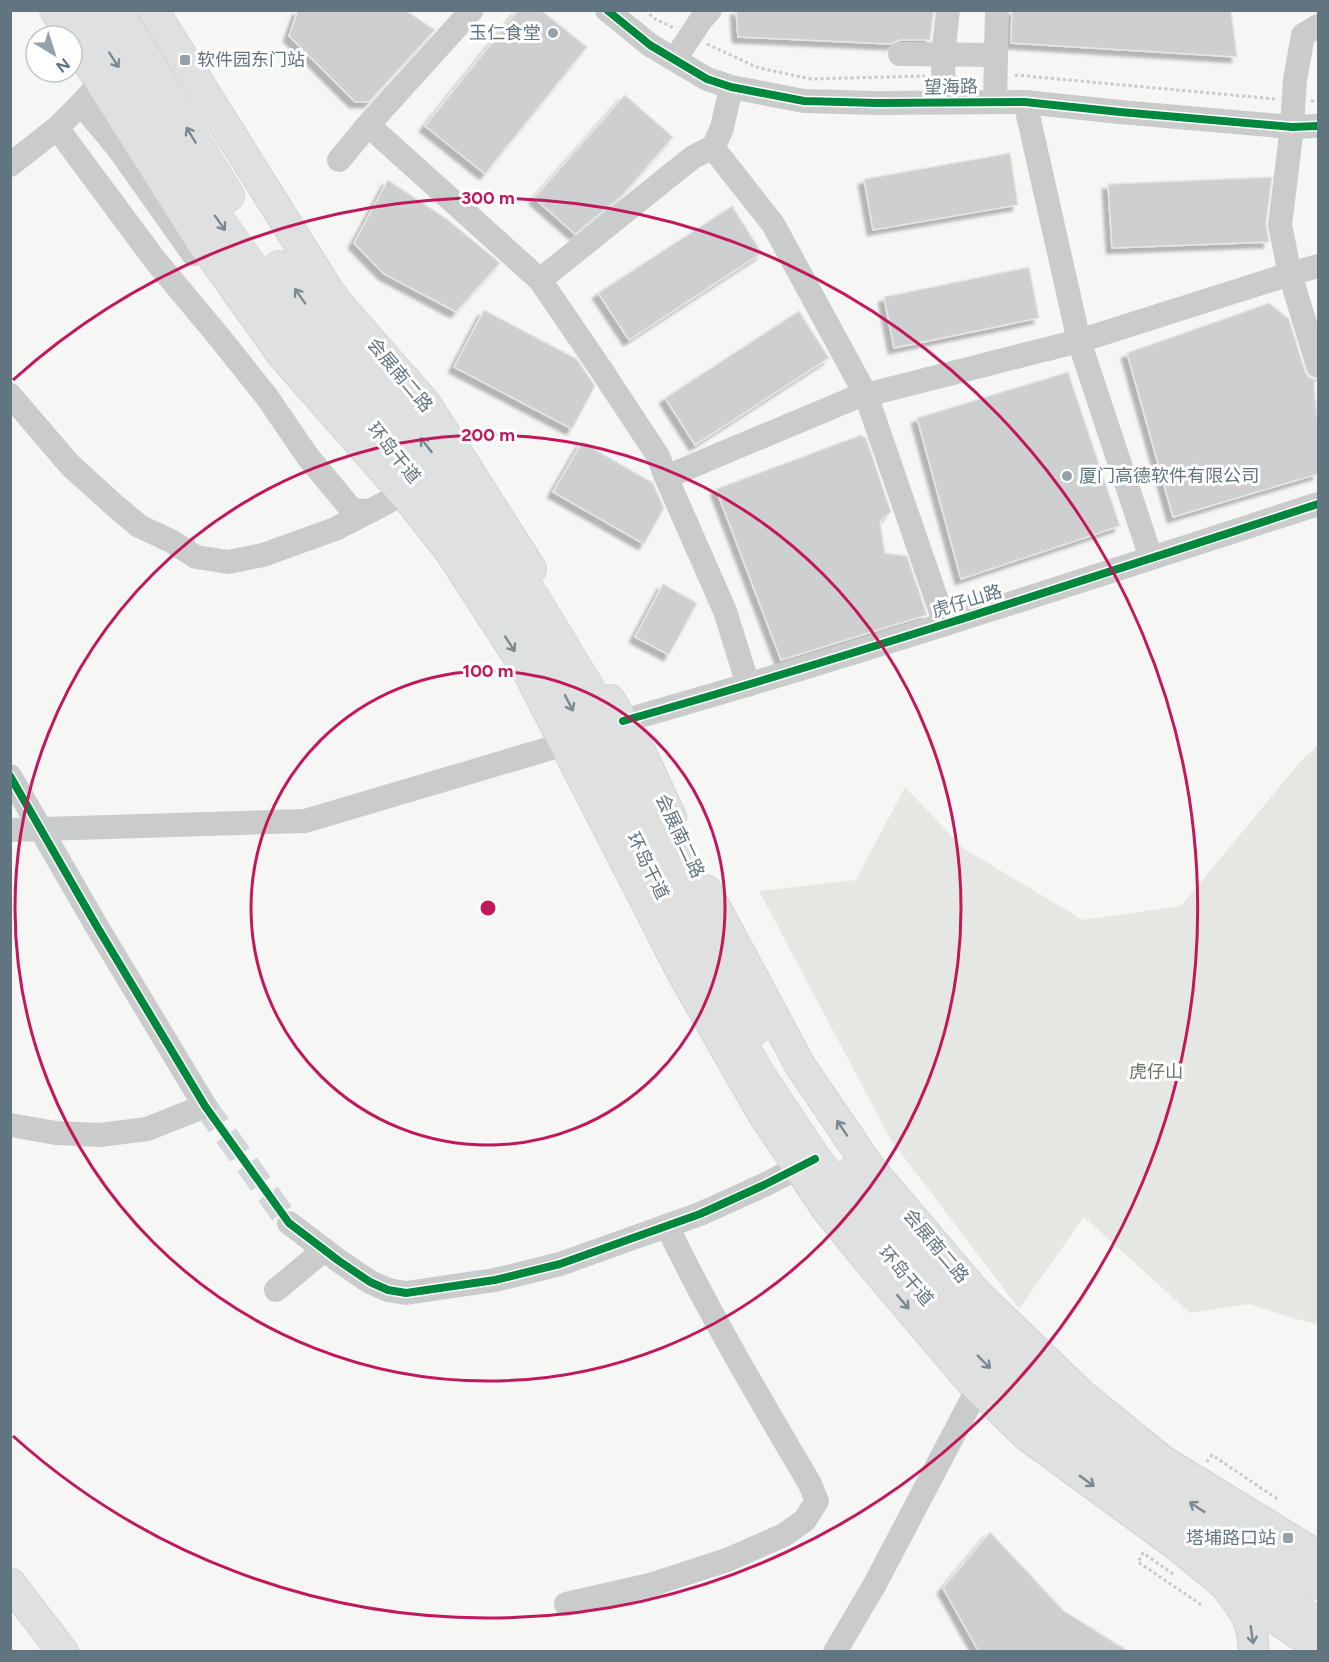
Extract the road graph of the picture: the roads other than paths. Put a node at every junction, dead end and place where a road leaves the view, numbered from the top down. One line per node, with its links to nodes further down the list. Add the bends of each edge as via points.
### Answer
1 (55, 10): 16 (main road)
2 (83, 10): 36 (highway, 环岛干道, one-way to 36, via 217,218 308,348)
3 (115, 10): 36 (highway, 环岛干道, one-way to 3, via 223,188)
4 (153, 10): 30 (main road, 会展南二路)
5 (472, 10): 20 (street)
6 (608, 10): 14 (street, 望海路, via 650,45)
7 (710, 10): 14 (street)
8 (948, 10): 12 (street)
9 (997, 10): 13 (street)
10 (1318, 26): 22 (street, via 1303,34)
11 (900, 54): 12 (street)
12 (943, 55): 13 (street); 17 (street)
13 (996, 55): 18 (street)
14 (675, 59): 15 (street, 望海路, via 707,79)
15 (731, 87): 17 (street, 望海路, via 804,101); 24 (street, via 723,128)
16 (91, 93): 23 (street); 32 (main road); 38 (street, via 118,148 199,263 261,347)
17 (944, 101): 18 (street, 望海路)
18 (994, 101): 19 (street, 望海路)
19 (1025, 102): 22 (street, 望海路); 31 (street)
20 (368, 125): 25 (street); 29 (street)
21 (1318, 126): 22 (street, 望海路)
22 (1292, 127): 28 (street, via 1280,225)
23 (57, 128): 26 (street); 38 (street, via 154,260 220,338 352,510)
24 (713, 147): 29 (street, via 693,157); 35 (street, via 772,224)
25 (339, 160)
26 (10, 165)
27 (1318, 266): 28 (street)
28 (1290, 273): 31 (street); 33 (street)
29 (540, 280): 37 (street, via 658,456)
30 (333, 298): 36 (highway); 43 (main road, 会展南二路, via 426,404)
31 (1079, 341): 35 (street); 40 (street)
32 (283, 356): 36 (highway); 38 (main road)
33 (1318, 366)
34 (10, 395): 38 (street, via 70,465 113,504 140,526 196,557 228,562 263,555 335,529)
35 (866, 395): 37 (street); 41 (street)
36 (378, 411): 49 (highway, 环岛干道, one-way to 49, via 404,464 519,621 566,697 693,958); 59 (highway, 环岛干道, one-way to 36, via 1146,1472 1101,1435 1000,1343 940,1280 863,1188 795,1099 588,688 534,599 434,455)
37 (666, 477): 42 (street, via 725,611)
38 (389, 502): 44 (main road, one-way to 44, via 449,550 527,670)
39 (1318, 504): 40 (street, 虎仔山路)
40 (1151, 558): 41 (street, 虎仔山路)
41 (945, 624): 42 (street, 虎仔山路)
42 (748, 685): 43 (street, 虎仔山路)
43 (623, 721): 57 (main road, 会展南二路, one-way to 43, via 1163,1461 1083,1396 977,1294 870,1167 801,1066 700,880)
44 (565, 744): 46 (street, via 305,821); 49 (main road, via 684,976 763,1114)
45 (10, 776): 46 (street)
46 (40, 829): 47 (street); 48 (street, via 205,1106 147,1129 100,1136)
47 (10, 830)
48 (10, 1125)
49 (807, 1163): 51 (street); 54 (main road, one-way to 54, via 826,1208); 55 (highway, 环岛干道, one-way to 55, via 968,1346)
50 (289, 1223): 52 (street)
51 (667, 1226): 52 (street, via 560,1264 495,1280 406,1293 370,1282); 61 (street, via 817,1501 805,1520 784,1534 727,1560 650,1585)
52 (324, 1250): 53 (street)
53 (276, 1290)
54 (978, 1388): 56 (main road); 67 (street)
55 (1017, 1395): 56 (highway); 63 (highway, 环岛干道, via 1137,1493)
56 (1059, 1461): 60 (main road, one-way to 60)
57 (1318, 1556)
58 (10, 1583): 66 (main road)
59 (1318, 1583)
60 (1225, 1585): 64 (main road); 68 (main road, one-way to 68, via 1244,1609 1252,1628)
61 (566, 1604)
62 (10, 1609): 65 (main road)
63 (1318, 1625)
64 (1318, 1647)
65 (41, 1652)
66 (63, 1652)
67 (835, 1652)
68 (1254, 1652)

